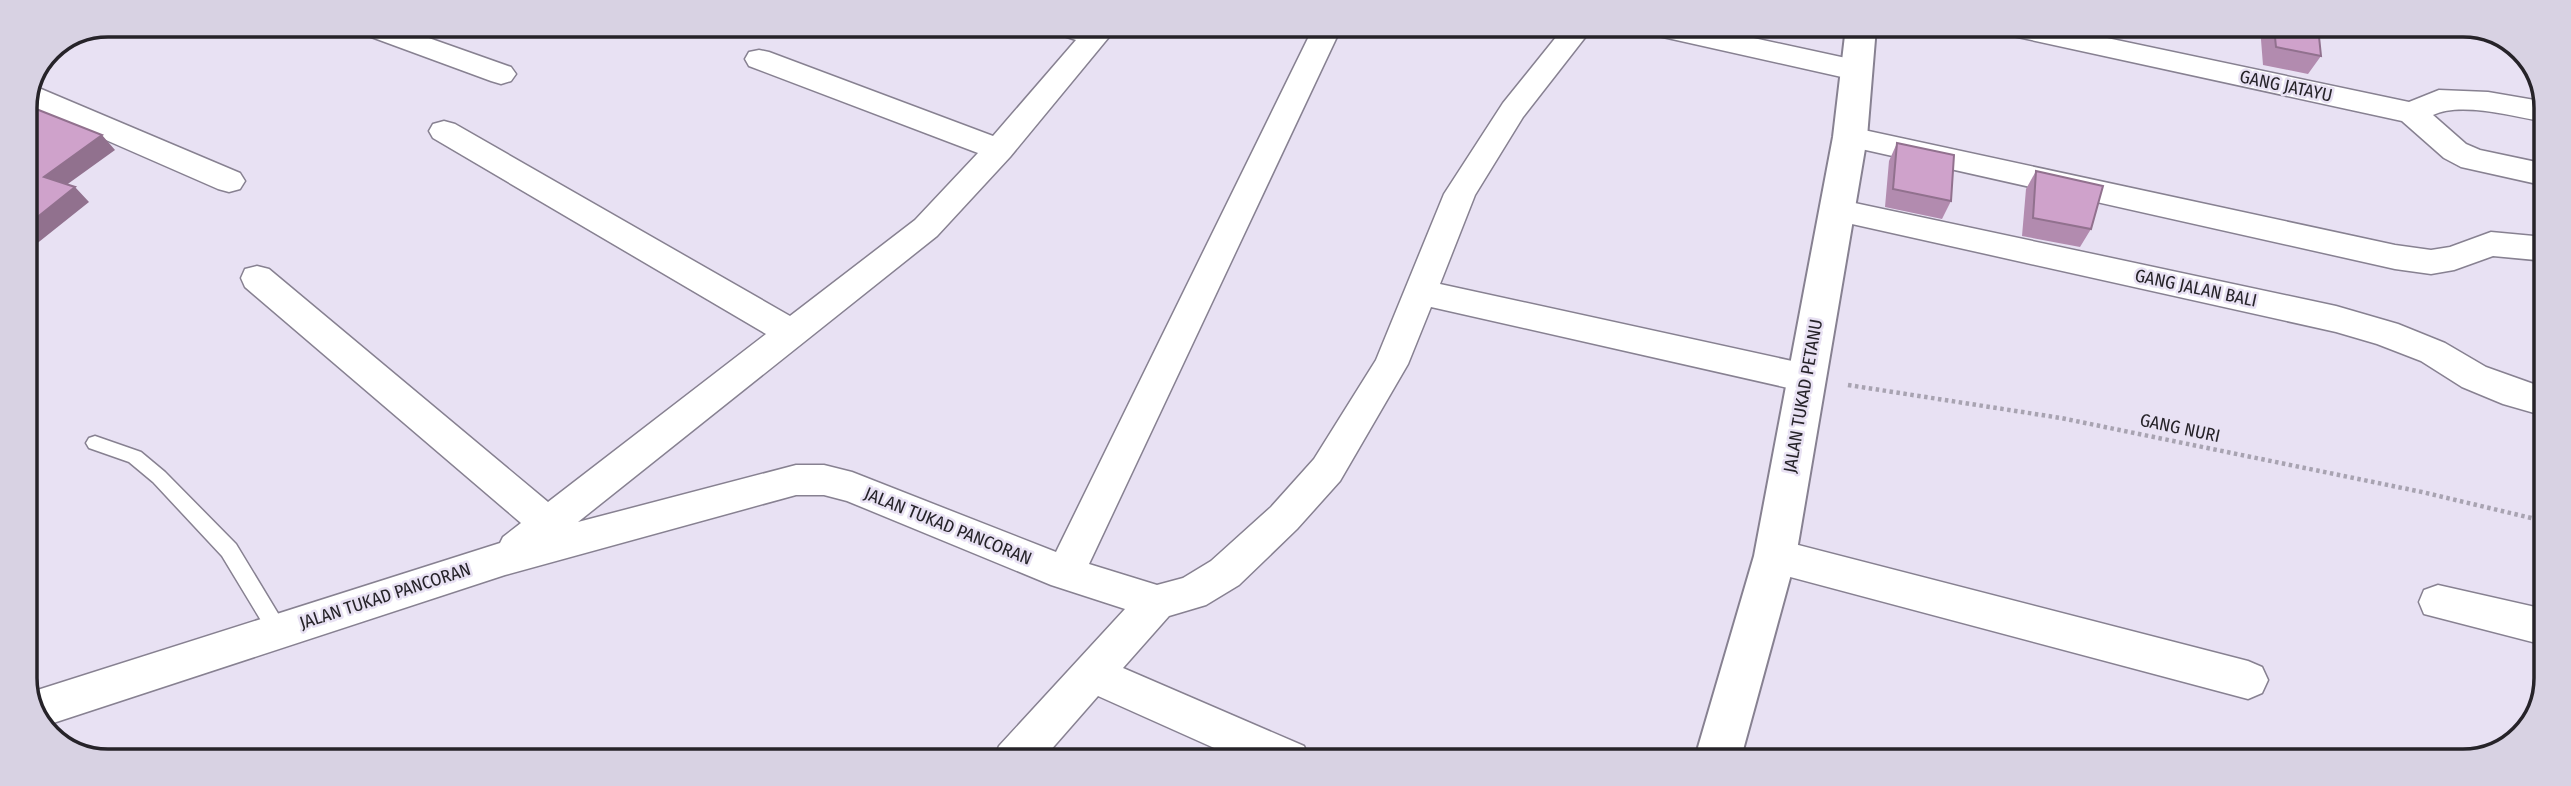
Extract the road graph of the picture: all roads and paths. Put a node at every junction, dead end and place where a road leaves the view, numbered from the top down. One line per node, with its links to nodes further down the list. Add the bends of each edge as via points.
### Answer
1 (398, 37): 10 (street)
2 (1096, 37): 16 (street)
3 (1323, 37): 31 (street)
4 (1571, 37): 22 (street, via 1513,110 1460,194)
5 (1704, 37): 9 (street)
6 (1859, 37): 9 (street, JALAN TUKAD PETANU)
7 (2059, 37): 13 (street, GANG JATAYU)
8 (759, 59): 16 (street)
9 (1854, 70): 15 (street, JALAN TUKAD PETANU)
10 (501, 75)
11 (38, 98): 18 (street)
12 (2534, 111): 13 (street, via 2488,102 2438,100)
13 (2412, 113): 17 (street, GANG JATAYU, via 2455,151)
14 (444, 131): 23 (street)
15 (1850, 137): 19 (street, JALAN TUKAD PETANU); 20 (street, via 2395,257 2431,262 2491,244)
16 (999, 150): 23 (street, via 926,228)
17 (2534, 172)
18 (229, 181)
19 (1836, 210): 24 (street, JALAN TUKAD PETANU); 25 (street, GANG JALAN BALI, via 2336,319 2386,333 2433,352 2474,377)
20 (2534, 247)
21 (257, 278): 28 (street)
22 (1420, 292): 24 (street); 33 (street, via 1391,364 1327,470 1225,573 1192,593)
23 (792, 333): 28 (street)
24 (1806, 378): 27 (path, GANG NURI, via 2062,418); 29 (street, JALAN TUKAD PETANU)
25 (2534, 398)
26 (95, 443): 35 (lane, via 135,457 159,477 229,550)
27 (2534, 518)
28 (548, 524): 30 (street)
29 (1775, 556): 37 (street); 41 (street, JALAN TUKAD PETANU)
30 (505, 558): 31 (street, JALAN TUKAD PANCORAN, via 796,480 824,480 852,487); 35 (street, JALAN TUKAD PANCORAN)
31 (1065, 573): 33 (street, JALAN TUKAD PANCORAN)
32 (2438, 602): 34 (street)
33 (1157, 603): 36 (street)
34 (2534, 625)
35 (278, 631): 38 (street, JALAN TUKAD PANCORAN)
36 (1093, 673): 39 (street); 40 (street)
37 (2248, 680)
38 (43, 707)
39 (1024, 749)
40 (1263, 749)
41 (1720, 749)

